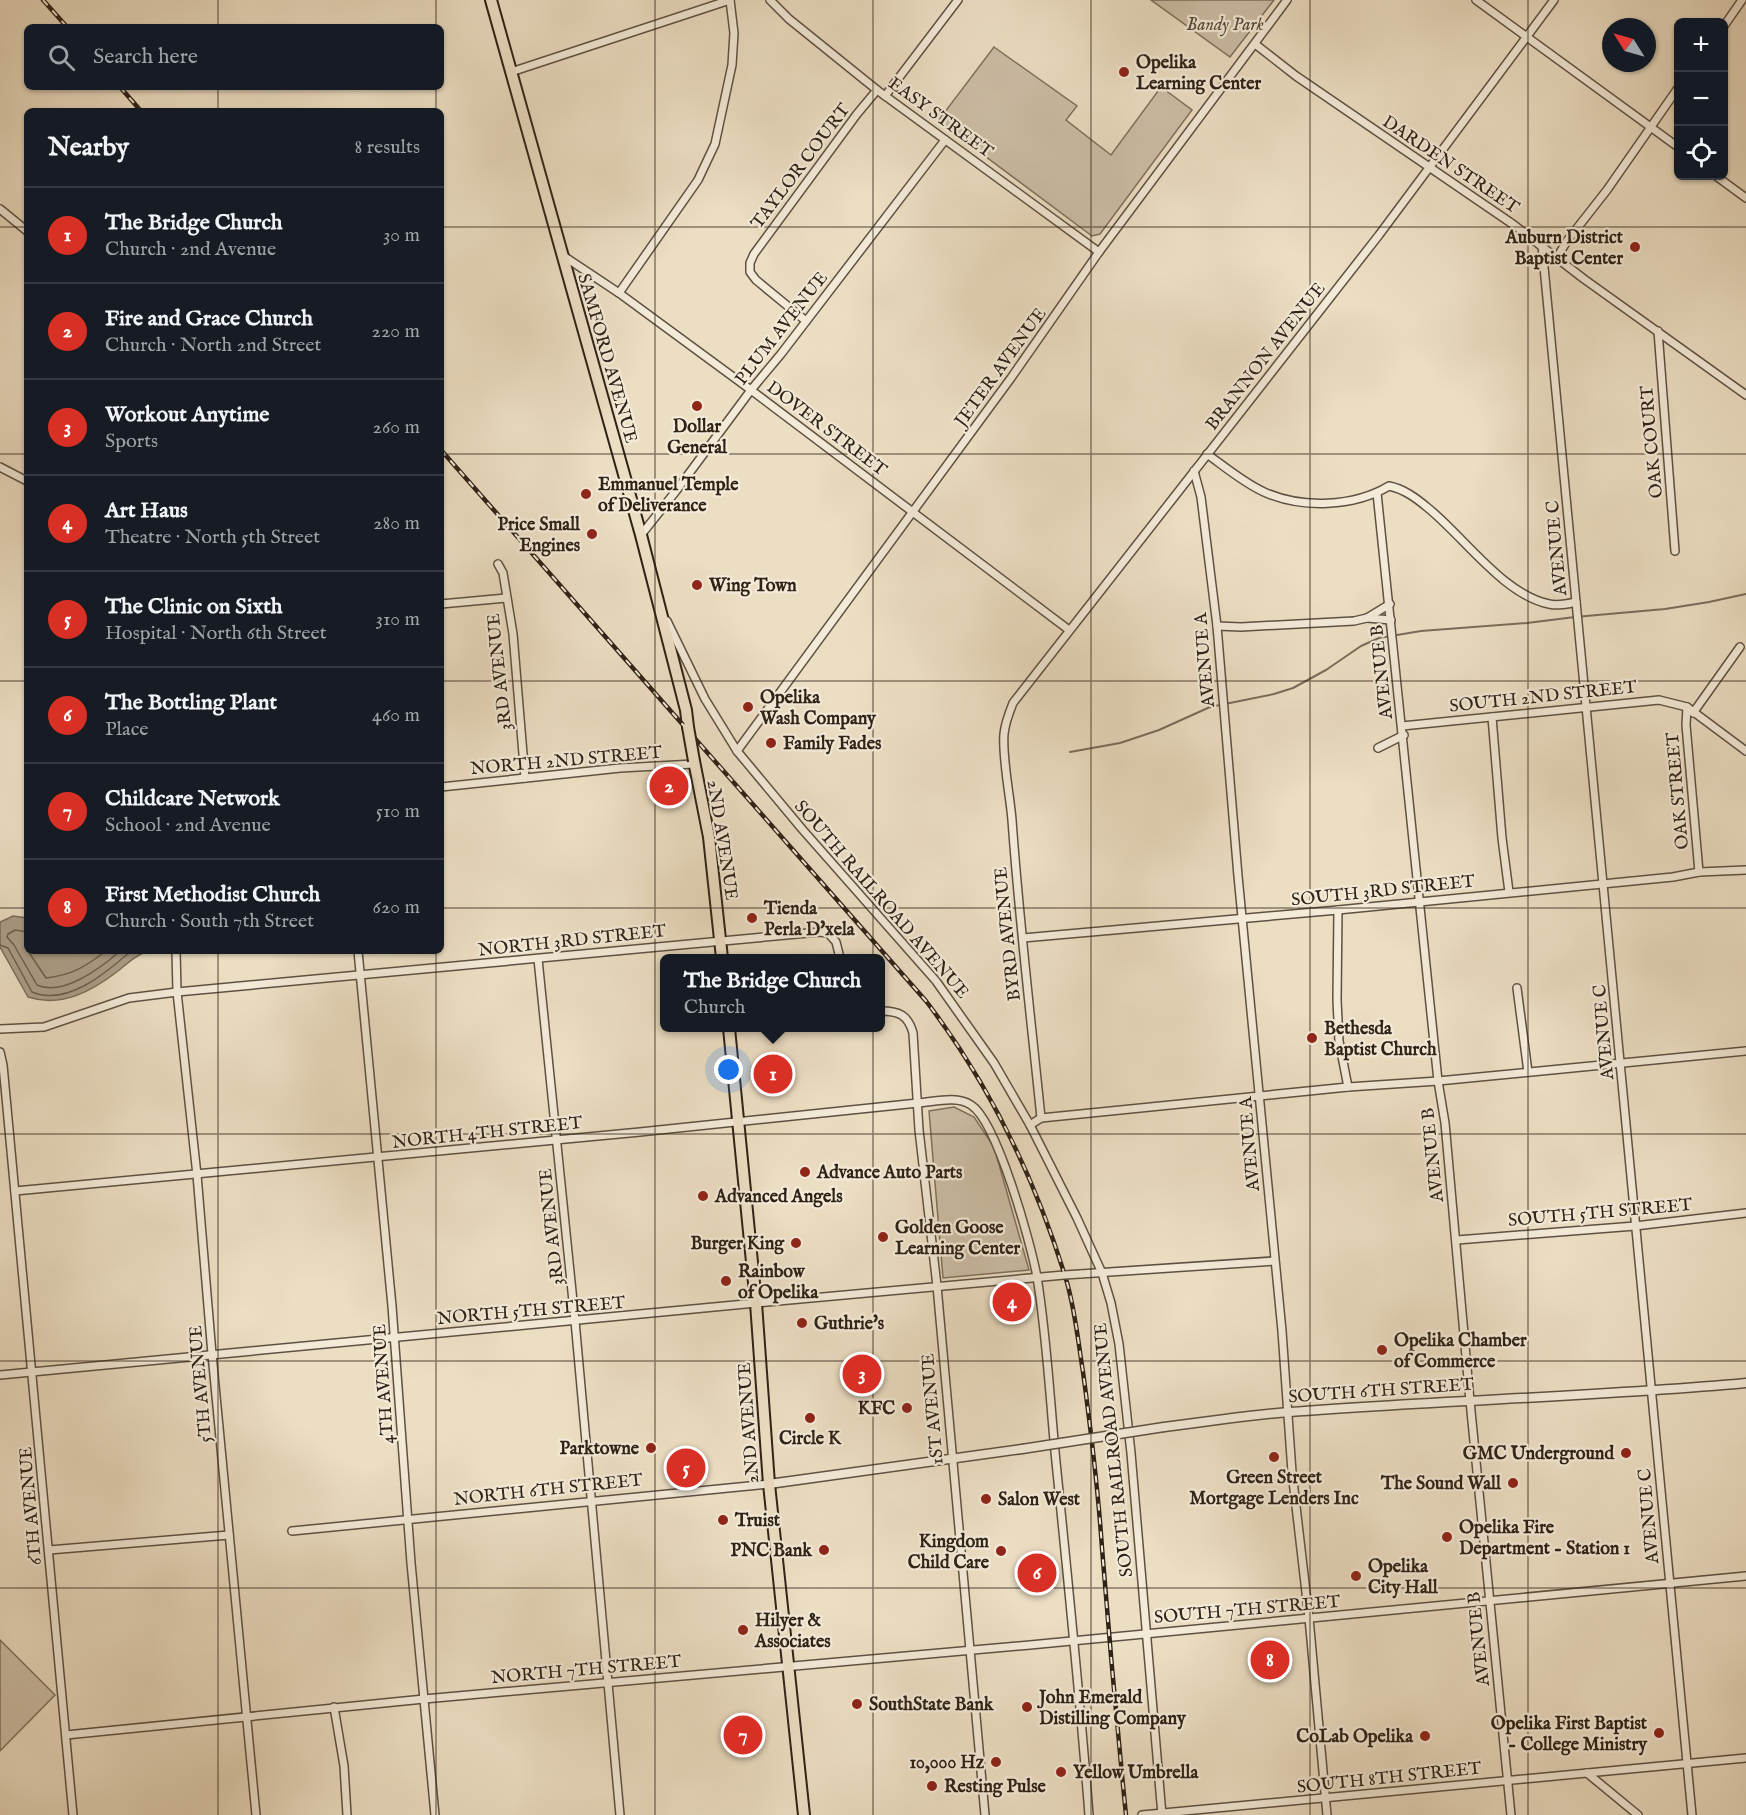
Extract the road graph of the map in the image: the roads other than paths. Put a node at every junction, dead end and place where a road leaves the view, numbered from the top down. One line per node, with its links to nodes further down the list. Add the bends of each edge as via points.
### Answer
1 (491, 0): 12 (main road, SAMFORD AVENUE)
2 (730, 0): 12 (street); 28 (street, via 732,65 715,144 698,180)
3 (770, 0): 13 (street, EASY STREET)
4 (958, 0): 15 (street)
5 (1287, 0): 11 (street, JETER AVENUE)
6 (1476, 0): 10 (street)
7 (1554, 0): 10 (street, BRANNON AVENUE)
8 (1742, 0): 9 (street)
9 (1728, 20)
10 (1526, 36): 16 (street); 19 (street, BRANNON AVENUE)
11 (1255, 44): 19 (street, DARDEN STREET); 25 (street, JETER AVENUE)
12 (511, 72): 26 (main road, SAMFORD AVENUE)
13 (877, 90): 15 (street, EASY STREET); 29 (street, TAYLOR COURT, via 771,228 750,263 756,280)
14 (1674, 94): 16 (street)
15 (885, 96): 17 (street, EASY STREET)
16 (1651, 126): 18 (street); 27 (street)
17 (945, 140): 25 (street, EASY STREET); 29 (street, PLUM AVENUE)
18 (1674, 144)
19 (1430, 168): 24 (street, DARDEN STREET); 33 (street, BRANNON AVENUE)
20 (1721, 180): 21 (street)
21 (1746, 198)
22 (0, 209): 23 (street)
23 (24, 229)
24 (1542, 246): 27 (street, DARDEN STREET); 43 (street, AVENUE C)
25 (1099, 252): 38 (street, JETER AVENUE)
26 (562, 255): 28 (street, DOVER STREET); 39 (main road, SAMFORD AVENUE)
27 (1556, 259): 30 (street, DARDEN STREET)
28 (619, 292): 31 (street, DOVER STREET)
29 (806, 321): 31 (street, PLUM AVENUE)
30 (1658, 331): 32 (street, DARDEN STREET); 40 (street, OAK COURT)
31 (751, 390): 38 (street, DOVER STREET); 39 (street, PLUM AVENUE)
32 (1746, 395)
33 (1207, 454): 35 (street, BRANNON AVENUE); 37 (street, via 1264,492 1283,499 1323,503)
34 (0, 467): 36 (street)
35 (1194, 471): 49 (street, AVENUE A, via 1203,507); 50 (street, BRANNON AVENUE)
36 (24, 479)
37 (1377, 493): 43 (street, via 1389,486 1417,499 1513,589 1531,599 1550,605); 45 (street, AVENUE B)
38 (913, 511): 50 (street, DOVER STREET); 60 (street, JETER AVENUE)
39 (641, 535): 46 (main road, SAMFORD AVENUE)
40 (1675, 551)
41 (498, 564): 42 (street, 3RD AVENUE)
42 (506, 598): 44 (street); 63 (street, 3RD AVENUE, via 513,634)
43 (1576, 602): 52 (street, AVENUE C)
44 (444, 604)
45 (1390, 604): 47 (street); 48 (street, AVENUE B)
46 (660, 608): 56 (main road, SAMFORD AVENUE); 60 (street, SOUTH RAILROAD AVENUE, via 705,699)
47 (1367, 618): 48 (street); 49 (street)
48 (1391, 620): 55 (street, AVENUE B)
49 (1216, 626): 71 (street, AVENUE A)
50 (1069, 630): 57 (street, BRANNON AVENUE, via 1013,704)
51 (1740, 647): 53 (street)
52 (1586, 707): 53 (street, SOUTH 2ND STREET, via 1659,700); 54 (street, SOUTH 2ND STREET); 67 (street, AVENUE C)
53 (1690, 710): 61 (street); 66 (street, OAK STREET, via 1686,725)
54 (1492, 717): 55 (street, SOUTH 2ND STREET); 68 (street)
55 (1402, 726): 58 (street, AVENUE B)
56 (688, 727): 62 (main road, 2ND AVENUE, bridge)
57 (1004, 733): 72 (street, BYRD AVENUE)
58 (1404, 735): 59 (street); 69 (street, AVENUE B)
59 (1378, 748)
60 (737, 751): 95 (street, SOUTH RAILROAD AVENUE, via 936,981 994,1064)
61 (1746, 751)
62 (694, 762): 63 (street, NORTH 2ND STREET); 73 (main road, 2ND AVENUE, via 709,837)
63 (525, 778): 64 (street, NORTH 2ND STREET)
64 (444, 787)
65 (1746, 870): 66 (street, SOUTH 3RD STREET)
66 (1700, 872): 67 (street, SOUTH 3RD STREET)
67 (1603, 884): 68 (street, SOUTH 3RD STREET); 87 (street, AVENUE C)
68 (1509, 892): 69 (street, SOUTH 3RD STREET)
69 (1419, 902): 70 (street, SOUTH 3RD STREET); 89 (street, AVENUE B)
70 (1338, 910): 71 (street, SOUTH 3RD STREET); 90 (street, via 1339,1041)
71 (1243, 919): 72 (street, SOUTH 3RD STREET); 91 (street, AVENUE A)
72 (1023, 938): 93 (street, BYRD AVENUE)
73 (720, 940): 76 (main road, 2ND AVENUE); 77 (street, NORTH 3RD STREET, via 828,933); 78 (street, NORTH 3RD STREET)
74 (176, 954): 81 (street, 5TH AVENUE)
75 (358, 954): 79 (street, 4TH AVENUE)
76 (722, 954)
77 (839, 954)
78 (538, 959): 79 (street, NORTH 3RD STREET); 96 (street, 3RD AVENUE)
79 (360, 976): 81 (street, NORTH 3RD STREET); 97 (street, 4TH AVENUE)
80 (1517, 988): 88 (street)
81 (177, 992): 83 (street, NORTH 3RD STREET, via 129,998 44,1027); 98 (street, 5TH AVENUE)
82 (885, 1011): 92 (street, 1ST AVENUE, via 903,1015 910,1023)
83 (0, 1029)
84 (729, 1032): 94 (main road, 2ND AVENUE)
85 (1746, 1051): 87 (street)
86 (0, 1052): 99 (street, 6TH AVENUE)
87 (1620, 1063): 88 (street); 101 (street, AVENUE C)
88 (1528, 1072): 89 (street)
89 (1438, 1082): 90 (street); 102 (street, AVENUE B)
90 (1348, 1087): 91 (street)
91 (1260, 1097): 93 (street); 103 (street, AVENUE A)
92 (918, 1103): 94 (street, NORTH 4TH STREET); 105 (street, NORTH 4TH STREET, via 961,1101 978,1111 1001,1155); 106 (street, 1ST AVENUE)
93 (1041, 1118): 95 (street)
94 (738, 1121): 96 (street, NORTH 4TH STREET); 107 (main road, 2ND AVENUE)
95 (1030, 1125): 104 (street, SOUTH RAILROAD AVENUE)
96 (557, 1140): 97 (street, NORTH 4TH STREET); 108 (street, 3RD AVENUE)
97 (378, 1157): 98 (street, NORTH 4TH STREET); 109 (street, 4TH AVENUE)
98 (197, 1175): 99 (street, NORTH 4TH STREET); 110 (street, 5TH AVENUE)
99 (15, 1191): 111 (street, 6TH AVENUE)
100 (1746, 1213): 101 (street, SOUTH 5TH STREET)
101 (1635, 1226): 102 (street, SOUTH 5TH STREET); 114 (street, AVENUE C)
102 (1456, 1240): 115 (street, AVENUE B)
103 (1274, 1261): 104 (street); 116 (street, AVENUE A)
104 (1102, 1273): 105 (street, NORTH 5TH STREET, bridge); 129 (street, SOUTH RAILROAD AVENUE, via 1119,1344)
105 (1040, 1277): 106 (street, NORTH 5TH STREET); 131 (street)
106 (937, 1286): 107 (street, NORTH 5TH STREET); 118 (street, 1ST AVENUE)
107 (756, 1303): 108 (street, NORTH 5TH STREET); 119 (main road, 2ND AVENUE)
108 (575, 1320): 109 (street, NORTH 5TH STREET); 120 (street, 3RD AVENUE)
109 (395, 1337): 110 (street, NORTH 5TH STREET); 121 (street, 4TH AVENUE)
110 (212, 1354): 111 (street, NORTH 5TH STREET); 123 (street, 5TH AVENUE)
111 (32, 1372): 112 (street, NORTH 5TH STREET); 124 (street, 6TH AVENUE)
112 (0, 1375)
113 (1746, 1383): 114 (street, SOUTH 6TH STREET)
114 (1651, 1392): 115 (street, SOUTH 6TH STREET); 126 (street, AVENUE C)
115 (1470, 1401): 116 (street, SOUTH 6TH STREET); 127 (street, AVENUE B)
116 (1289, 1412): 117 (street, SOUTH 6TH STREET, bridge); 128 (street, AVENUE A)
117 (1092, 1439): 118 (street, NORTH 6TH STREET, bridge)
118 (951, 1458): 119 (street, NORTH 6TH STREET); 132 (street, 1ST AVENUE)
119 (769, 1484): 120 (street, NORTH 6TH STREET); 133 (main road, 2ND AVENUE)
120 (591, 1501): 121 (street, NORTH 6TH STREET); 134 (street, 3RD AVENUE)
121 (408, 1520): 122 (street, NORTH 6TH STREET); 135 (street, 4TH AVENUE)
122 (292, 1531)
123 (229, 1535): 124 (street); 137 (street, 5TH AVENUE)
124 (49, 1550): 138 (street, 6TH AVENUE)
125 (1746, 1576): 126 (street, SOUTH 7TH STREET)
126 (1670, 1584): 127 (street, SOUTH 7TH STREET); 140 (street, AVENUE C)
127 (1489, 1601): 128 (street, SOUTH 7TH STREET); 142 (street, AVENUE B)
128 (1309, 1618): 129 (street, SOUTH 7TH STREET); 143 (street, AVENUE A)
129 (1147, 1633): 130 (street, SOUTH 7TH STREET); 144 (street, SOUTH RAILROAD AVENUE)
130 (1108, 1637): 131 (street, NORTH 7TH STREET)
131 (1074, 1640): 132 (street, NORTH 7TH STREET); 152 (street)
132 (970, 1650): 133 (street, NORTH 7TH STREET); 151 (street, 1ST AVENUE)
133 (789, 1666): 134 (street, NORTH 7TH STREET); 150 (main road, 2ND AVENUE)
134 (608, 1683): 135 (street, NORTH 7TH STREET); 149 (street, 3RD AVENUE)
135 (424, 1699): 136 (street, NORTH 7TH STREET); 148 (street, 4TH AVENUE)
136 (334, 1707): 137 (street, NORTH 7TH STREET); 147 (street)
137 (248, 1717): 138 (street, NORTH 7TH STREET); 146 (street, 5TH AVENUE)
138 (66, 1735): 145 (street, 6TH AVENUE)
139 (1746, 1758): 140 (street, SOUTH 8TH STREET)
140 (1686, 1764): 141 (street, SOUTH 8TH STREET); 157 (street, AVENUE C)
141 (1587, 1773): 142 (street, SOUTH 8TH STREET); 156 (street)
142 (1507, 1780): 143 (street, SOUTH 8TH STREET); 155 (street, AVENUE B)
143 (1325, 1799): 144 (street, SOUTH 8TH STREET); 154 (street, AVENUE A)
144 (1162, 1814): 153 (street, SOUTH 8TH STREET)
145 (73, 1815)
146 (256, 1815)
147 (347, 1815)
148 (435, 1815)
149 (620, 1815)
150 (804, 1815)
151 (985, 1815)
152 (1089, 1815)
153 (1142, 1815)
154 (1327, 1815)
155 (1510, 1815)
156 (1638, 1815)
157 (1692, 1815)

